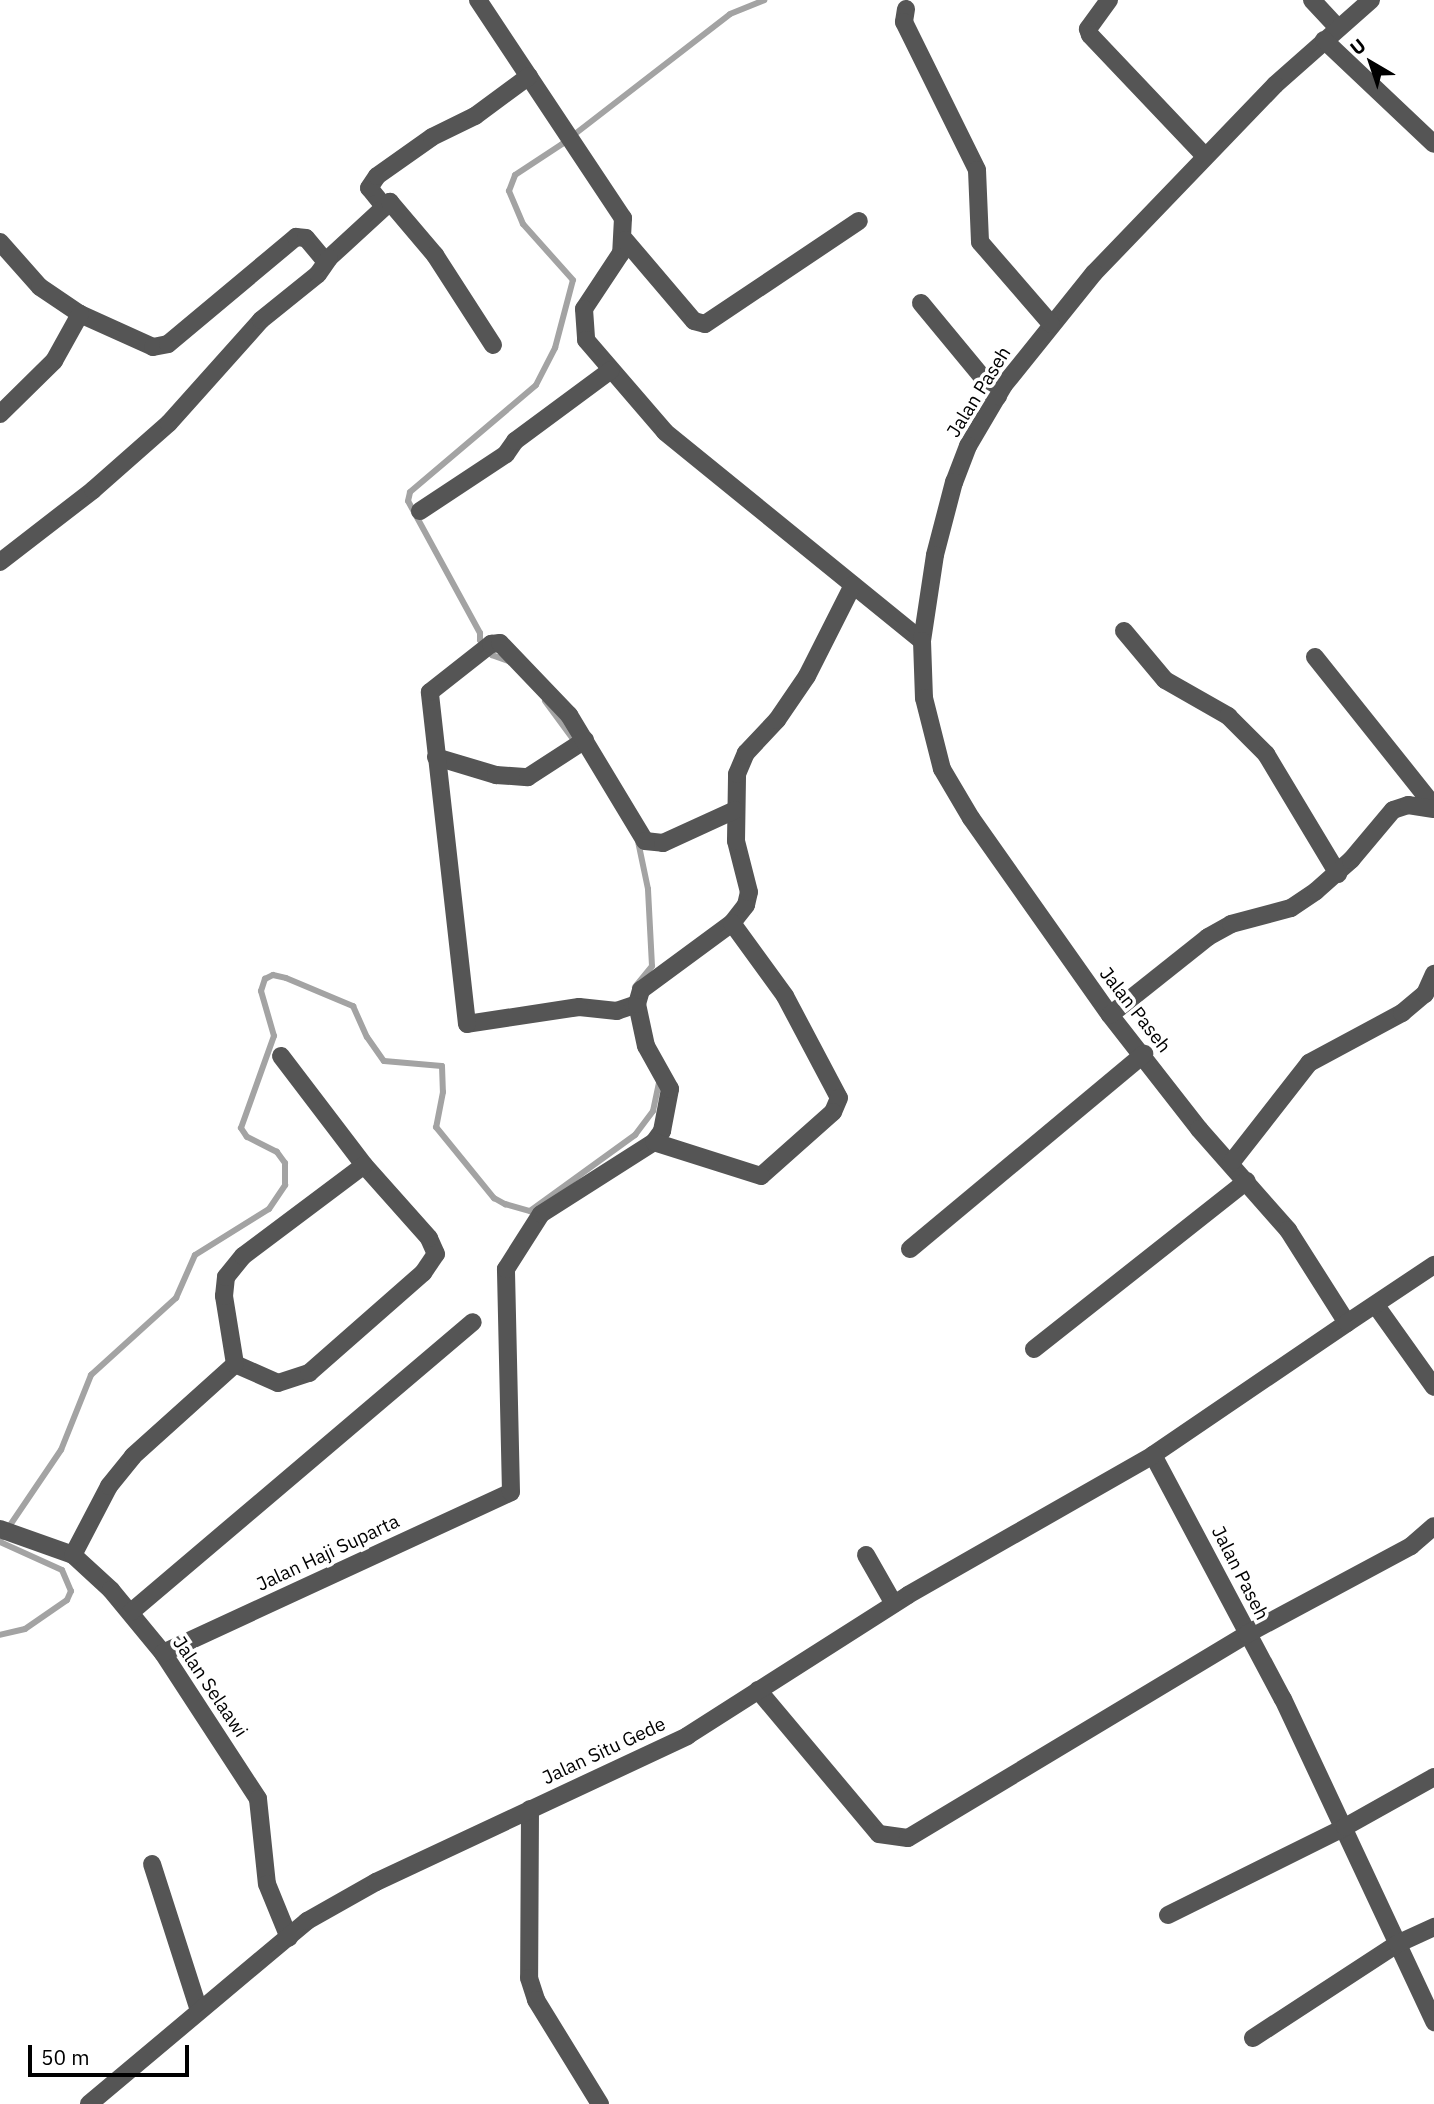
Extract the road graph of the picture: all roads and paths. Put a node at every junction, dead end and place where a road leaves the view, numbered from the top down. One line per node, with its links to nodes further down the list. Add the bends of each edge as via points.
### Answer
1 (478, 0): 7 (street)
2 (1108, 0): 9 (street, via 1088,29 1090,35)
3 (1312, 0): 6 (street)
4 (1371, 0): 6 (street, Jalan Paseh)
5 (906, 9): 17 (street, via 904,22 977,170 980,242)
6 (1331, 34): 8 (street); 9 (street, Jalan Paseh)
7 (529, 76): 10 (street, via 475,116 432,137 377,176 369,188); 12 (street, via 624,218)
8 (1434, 144)
9 (1205, 156): 17 (street, Jalan Paseh)
10 (383, 205): 14 (street); 18 (street, via 396,203)
11 (859, 221): 12 (street, via 705,324 694,321)
12 (625, 240): 19 (street, via 583,318 586,340)
13 (0, 242): 16 (street, via 40,287)
14 (329, 258): 16 (street, via 323,258 306,238 296,237 169,344 153,347 132,340); 23 (street, via 318,274 261,320 169,423)
15 (921, 303): 20 (street)
16 (80, 314): 21 (street, via 54,361)
17 (1051, 324): 20 (street, Jalan Paseh)
18 (493, 345)
19 (611, 370): 22 (street, via 515,442 506,454); 24 (street, via 665,432)
20 (998, 396): 26 (street, Jalan Paseh, via 968,446 954,482 935,555)
21 (0, 414)
22 (420, 511)
23 (0, 562)
24 (853, 585): 26 (street); 31 (street, via 807,676 777,720 746,753 737,774)
25 (1124, 631): 32 (street, via 1165,680 1228,716 1266,754)
26 (922, 641): 36 (street, Jalan Paseh, via 924,698 942,769)
27 (1315, 657): 30 (street)
28 (580, 744): 29 (street, via 528,777 496,775); 29 (street, via 543,685 500,643 486,648 430,692); 31 (street, via 649,843 663,843)
29 (436, 757): 35 (street, via 467,1024 579,1007)
30 (1434, 807): 32 (street, via 1408,805 1393,810)
31 (735, 810): 33 (street, via 736,841 749,892 746,905)
32 (1338, 874): 36 (street, via 1291,908 1231,924 1208,937)
33 (732, 923): 35 (street, via 649,980); 39 (street, via 785,996 839,1098 833,1112 761,1176)
34 (1434, 974): 40 (street, via 1425,994 1402,1013 1309,1063)
35 (632, 1007): 39 (street, via 646,1046 670,1089 667,1118)
36 (1110, 1016): 37 (street, Jalan Paseh)
37 (1144, 1054): 40 (street, Jalan Paseh, via 1199,1129); 43 (street)
38 (281, 1056): 41 (street)
39 (654, 1142): 59 (street, Jalan Haji Suparta, via 541,1214 506,1269 511,1492)
40 (1231, 1163): 42 (street, Jalan Paseh)
41 (365, 1165): 49 (street, via 243,1256 226,1277 224,1296); 49 (street, via 429,1238 436,1254 423,1273 309,1373 278,1383)
42 (1247, 1181): 47 (street, Jalan Paseh, via 1288,1230); 48 (street)
43 (910, 1249)
44 (1434, 1265): 45 (street)
45 (1377, 1307): 47 (street); 50 (street)
46 (473, 1322): 57 (street)
47 (1347, 1323): 51 (street)
48 (1034, 1349)
49 (235, 1364): 54 (street, via 133,1455 109,1486)
50 (1434, 1387)
51 (1153, 1455): 56 (street, Jalan Situ Gede); 58 (street, Jalan Paseh)
52 (1434, 1526): 58 (street, via 1411,1546)
53 (0, 1529): 54 (street, Jalan Selaawi)
54 (74, 1555): 57 (street, Jalan Selaawi)
55 (866, 1555): 56 (street)
56 (894, 1604): 60 (street, Jalan Situ Gede)
57 (131, 1612): 59 (street, Jalan Selaawi)
58 (1247, 1634): 60 (street, via 937,1824 898,1840 879,1834); 63 (street, Jalan Paseh)
59 (163, 1653): 67 (street, Jalan Selaawi, via 258,1799 267,1885)
60 (758, 1690): 62 (street, Jalan Situ Gede, via 687,1736)
61 (1434, 1777): 63 (street)
62 (530, 1809): 67 (street, Jalan Situ Gede, via 376,1882 307,1921); 73 (street, via 529,1978 536,2000)
63 (1345, 1827): 65 (street); 68 (street, Jalan Paseh)
64 (152, 1864): 69 (street)
65 (1168, 1915)
66 (1434, 1927): 68 (street)
67 (289, 1938): 69 (street, Jalan Situ Gede)
68 (1397, 1944): 70 (street, Jalan Paseh); 71 (street)
69 (199, 2010): 72 (street, Jalan Situ Gede)
70 (1434, 2022)
71 (1253, 2038)
72 (89, 2104)
73 (600, 2104)

